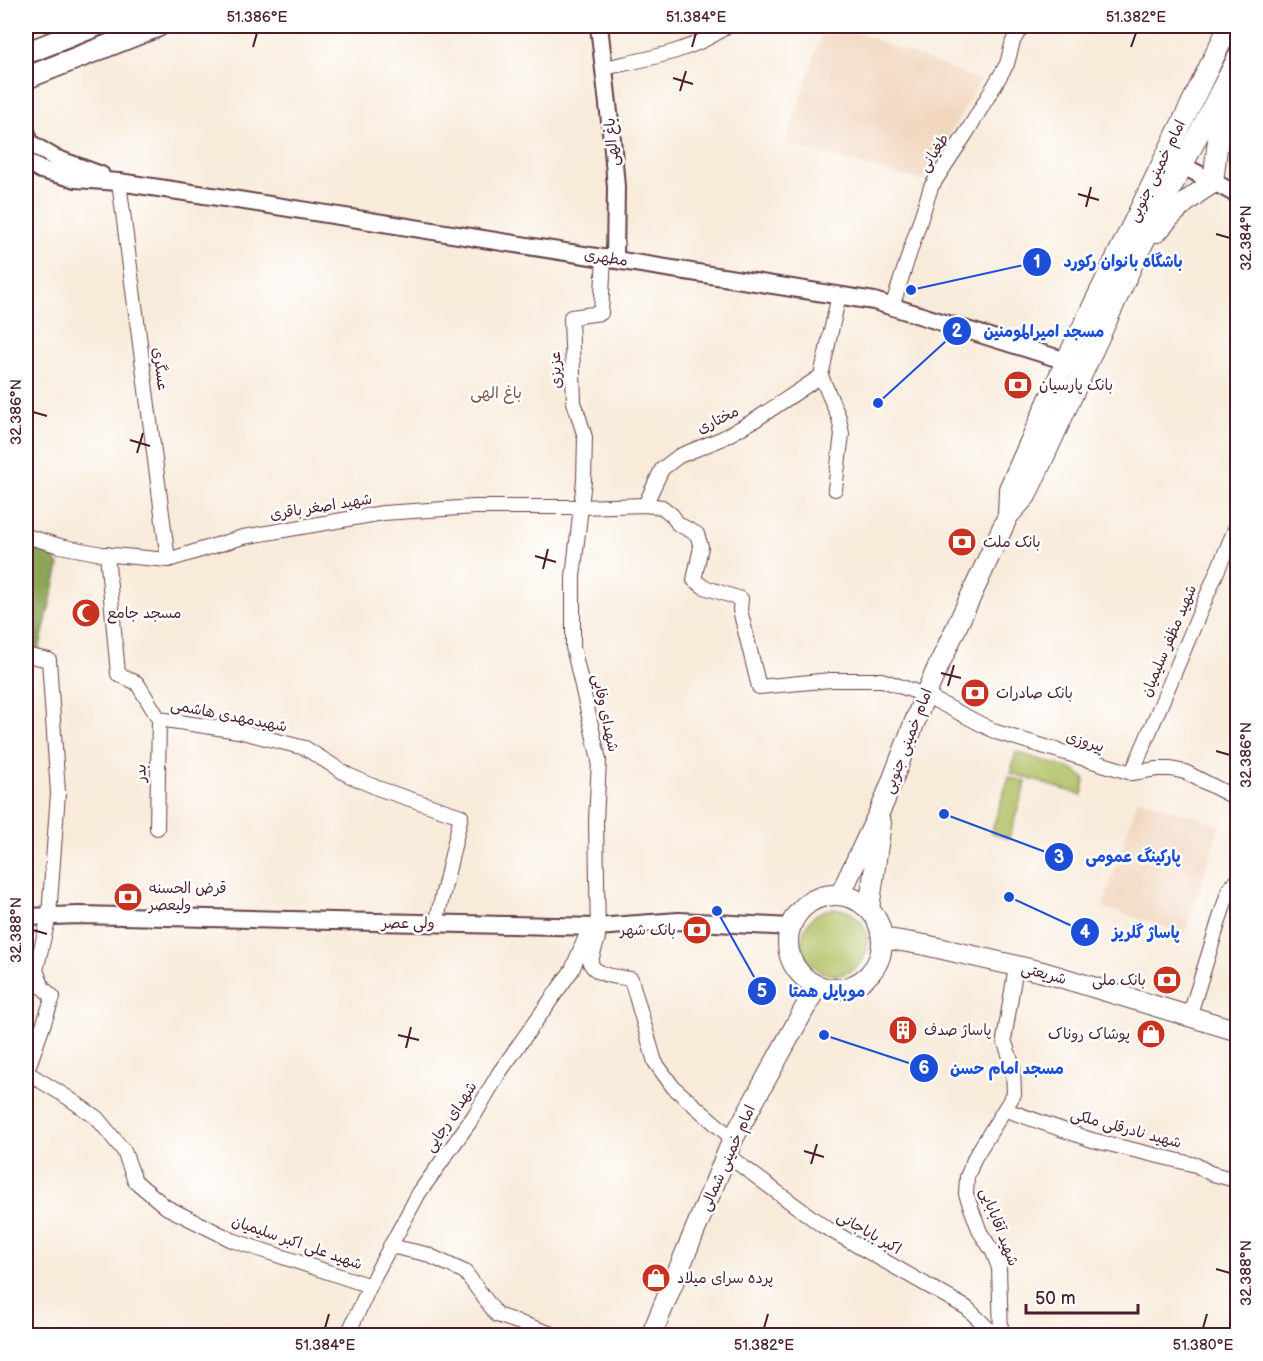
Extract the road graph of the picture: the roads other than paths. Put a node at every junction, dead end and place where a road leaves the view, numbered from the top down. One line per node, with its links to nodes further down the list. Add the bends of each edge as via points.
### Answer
1 (95, 26): 7 (main road)
2 (158, 26): 10 (main road)
3 (599, 26): 9 (street, باغ الهی)
4 (727, 26): 9 (street, via 668,53)
5 (1022, 26): 22 (street, طغیانی, via 1007,64 931,187)
6 (1229, 26): 13 (main road, امام خمینی جنوبی)
7 (26, 53)
8 (1238, 57): 11 (main road, امام خمینی جنوبی)
9 (604, 68): 19 (street, باغ الهی, via 616,187)
10 (26, 78)
11 (1225, 81): 15 (main road, امام خمینی جنوبی); 17 (main road)
12 (26, 131): 16 (street, via 30,143 55,158)
13 (1164, 156): 15 (street); 23 (main road, امام خمینی جنوبی)
14 (26, 161): 16 (street, via 41,170 76,179)
15 (1182, 166): 17 (street); 20 (main road, امام خمینی جنوبی)
16 (119, 182): 19 (street, مطهری); 33 (street, عسگری)
17 (1213, 183): 18 (street); 20 (main road, via 1169,217)
18 (1238, 195)
19 (609, 258): 21 (street, مطهری); 28 (street, عزیزی, via 601,313 570,317 574,402 585,437)
20 (1135, 259): 24 (main road, امام خمینی جنوبی)
21 (839, 295): 22 (street, مطهری); 25 (street)
22 (892, 306): 23 (street, مطهری)
23 (1066, 361): 24 (street, مطهری); 29 (main road, امام خمینی جنوبی, via 1009,489)
24 (1085, 367): 29 (main road, امام خمینی جنوبی, via 1026,496)
25 (821, 376): 26 (street, via 842,434); 27 (street, مختاری, via 755,420 679,456 662,469)
26 (835, 489)
27 (645, 505): 28 (street, شهید اصغر باقری); 35 (street, پیروزی, via 662,507 678,524 697,534 701,548 694,580 704,588 741,599 759,687 882,680)
28 (580, 507): 33 (street, شهید اصغر باقری, via 475,507 383,513 243,537); 47 (street, شهدای وفایی, via 573,578 573,647 599,760)
29 (1008, 516): 35 (main road, امام خمینی جنوبی)
30 (1238, 522): 37 (street, شهید مظفر سلیمیان)
31 (26, 536): 32 (street, شهید اصغر باقری)
32 (107, 554): 33 (street, شهید اصغر باقری); 36 (street, شهیدمهدی هاشمی, via 118,674 137,683)
33 (168, 560)
34 (26, 655): 44 (street, via 49,660 58,793)
35 (926, 694): 37 (street, پیروزی, via 996,732); 39 (main road, امام خمینی جنوبی)
36 (159, 719): 40 (street, بدر); 46 (street, شهیدمهدی هاشمی, via 238,731 304,748 380,789 461,816)
37 (1132, 773): 38 (street, پیروزی, via 1171,768 1185,771)
38 (1238, 799)
39 (884, 802): 42 (main road); 43 (main road)
40 (157, 828)
41 (1238, 880): 54 (street, via 1229,889)
42 (840, 895): 43 (main road); 48 (main road, via 809,902)
43 (869, 909): 49 (main road)
44 (49, 916): 45 (street, ولی عصر); 46 (street, ولی عصر); 56 (street, via 36,970 43,988 53,997)
45 (26, 917)
46 (436, 923): 47 (street, ولی عصر)
47 (597, 927): 48 (street, ولی عصر, via 679,921); 51 (street, شهدای وفایی, via 598,938 590,963); 52 (street, شهدای رجایی, via 586,936)
48 (790, 927): 53 (main road, via 789,955 795,968)
49 (883, 938): 50 (main road, شریعتی); 53 (main road, via 875,969 863,981 833,990)
50 (1016, 966): 54 (main road, شریعتی); 57 (street, شهید آقابابایی, via 1004,1040 1013,1066 1014,1094)
51 (594, 969): 52 (street); 58 (street, اکبر باباجانی, via 631,979 656,1062 673,1087)
52 (572, 970): 60 (street, شهدای رجایی, via 419,1193)
53 (817, 986): 58 (main road, امام خمینی شمالی)
54 (1189, 1017): 55 (main road, شریعتی)
55 (1238, 1031)
56 (26, 1073): 61 (street, شهید علی اکبر سلیمیان, via 96,1118 124,1150 135,1181 166,1207 232,1240)
57 (1006, 1110): 59 (street, شهید نادرقلی ملکی, via 1092,1140 1196,1165); 66 (street, شهید آقابابایی, via 975,1157 967,1177 966,1194 999,1268)
58 (730, 1147): 64 (main road, امام خمینی شمالی); 65 (street, اکبر باباجانی, via 823,1226 967,1308)
59 (1238, 1181)
60 (390, 1246): 61 (street, شهدای رجایی); 63 (street, via 426,1254 465,1272 497,1315)
61 (370, 1286): 62 (street, شهدای رجایی)
62 (347, 1335)
63 (558, 1335)
64 (651, 1335)
65 (996, 1335)
66 (1001, 1335)

